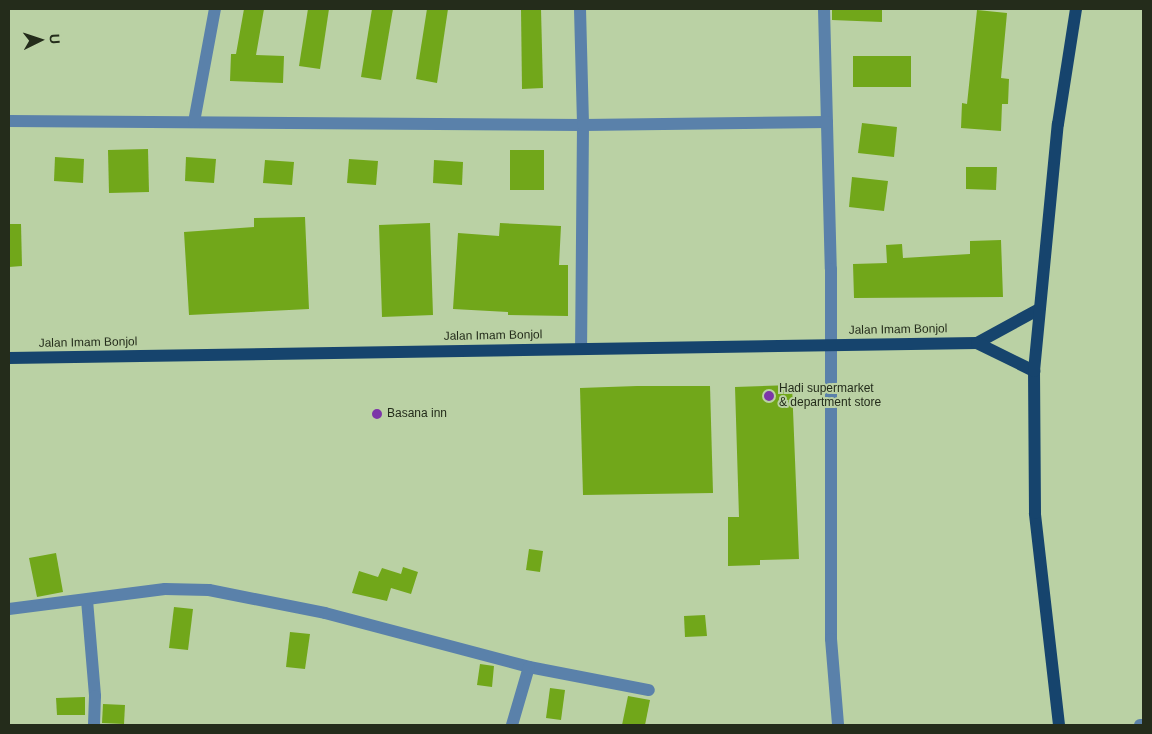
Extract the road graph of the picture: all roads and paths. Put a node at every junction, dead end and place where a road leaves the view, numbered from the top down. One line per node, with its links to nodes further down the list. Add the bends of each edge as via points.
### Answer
1 (215, 9): 6 (street)
2 (580, 9): 8 (street)
3 (824, 9): 7 (street)
4 (1076, 9): 9 (main road, via 1058,124)
5 (9, 121): 6 (street)
6 (194, 122): 8 (street)
7 (826, 122): 8 (street); 11 (street, via 831,269)
8 (583, 125): 12 (street)
9 (1039, 309): 10 (main road); 14 (main road)
10 (977, 343): 11 (main road, Jalan Imam Bonjol); 14 (main road)
11 (829, 344): 12 (main road, Jalan Imam Bonjol); 21 (street, via 831,639)
12 (581, 349): 13 (main road, Jalan Imam Bonjol)
13 (9, 358)
14 (1034, 371): 22 (main road, via 1035,513)
15 (86, 600): 16 (street); 17 (street, via 165,589 209,590 325,613); 19 (street, via 95,696)
16 (9, 609)
17 (529, 667): 18 (street); 20 (street)
18 (649, 690)
19 (94, 725)
20 (512, 725)
21 (838, 725)
22 (1059, 725)

